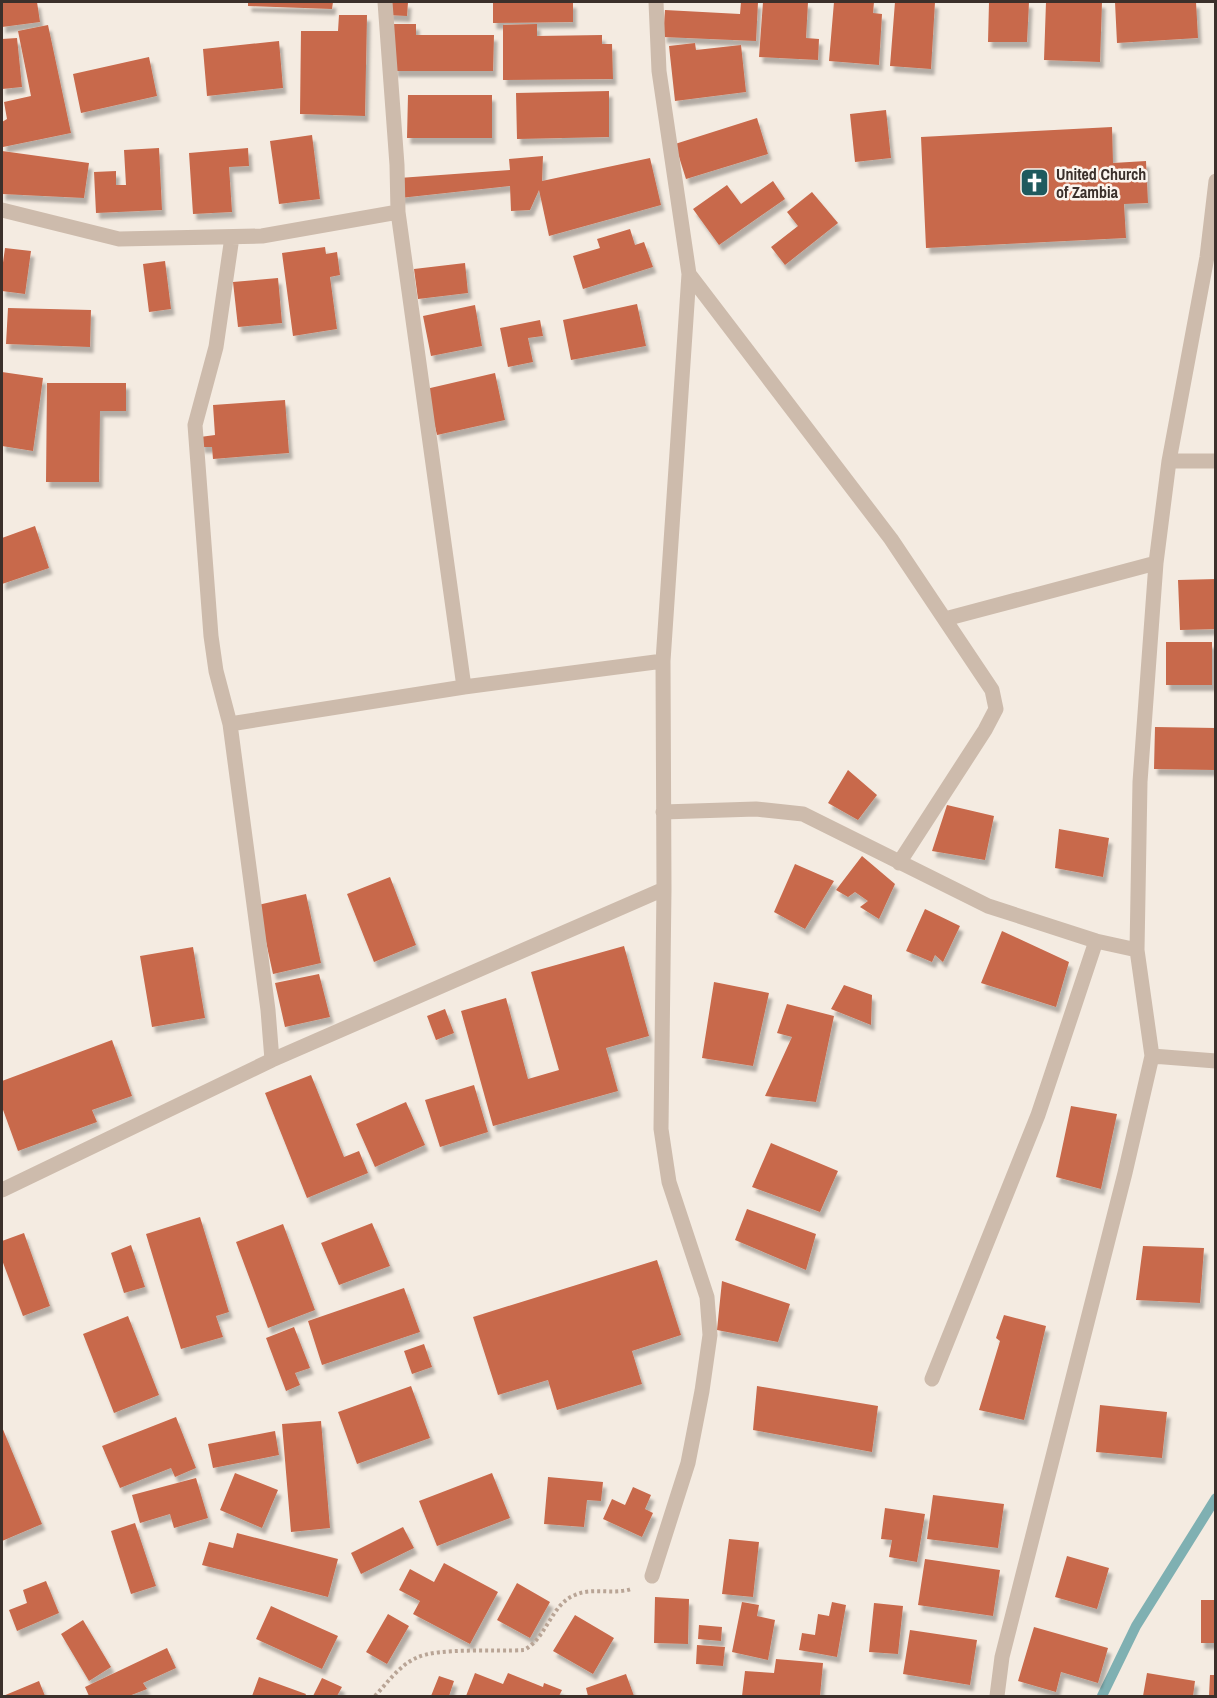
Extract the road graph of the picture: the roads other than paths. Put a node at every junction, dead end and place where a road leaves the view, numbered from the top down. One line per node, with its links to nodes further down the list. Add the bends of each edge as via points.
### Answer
1 (385, 2): 5 (street)
2 (656, 2): 7 (street, via 659,71)
3 (1215, 181): 8 (street, via 1207,257)
4 (2, 210): 6 (street, via 119,238)
5 (398, 212): 6 (street, via 262,236); 13 (street)
6 (232, 237): 14 (street, via 216,347 195,425 213,648)
7 (689, 274): 11 (street, via 891,539); 12 (street)
8 (1169, 461): 9 (street); 10 (street)
9 (1215, 461)
10 (1156, 563): 11 (street); 19 (street, via 1140,782)
11 (945, 619): 16 (street, via 993,690 996,709)
12 (663, 661): 13 (street); 15 (street)
13 (464, 687): 14 (street)
14 (230, 724): 21 (street)
15 (663, 813): 16 (street, via 756,809 803,814); 17 (street)
16 (899, 863): 18 (street, via 988,906)
17 (664, 889): 21 (street); 25 (street, via 661,1129 669,1182 707,1297 710,1335 688,1463)
18 (1096, 941): 19 (street); 24 (street, via 1038,1115)
19 (1137, 950): 20 (street)
20 (1152, 1056): 22 (street); 26 (street, via 1002,1657)
21 (272, 1060): 23 (street)
22 (1215, 1061)
23 (2, 1190)
24 (932, 1379)
25 (652, 1576)
26 (997, 1696)

